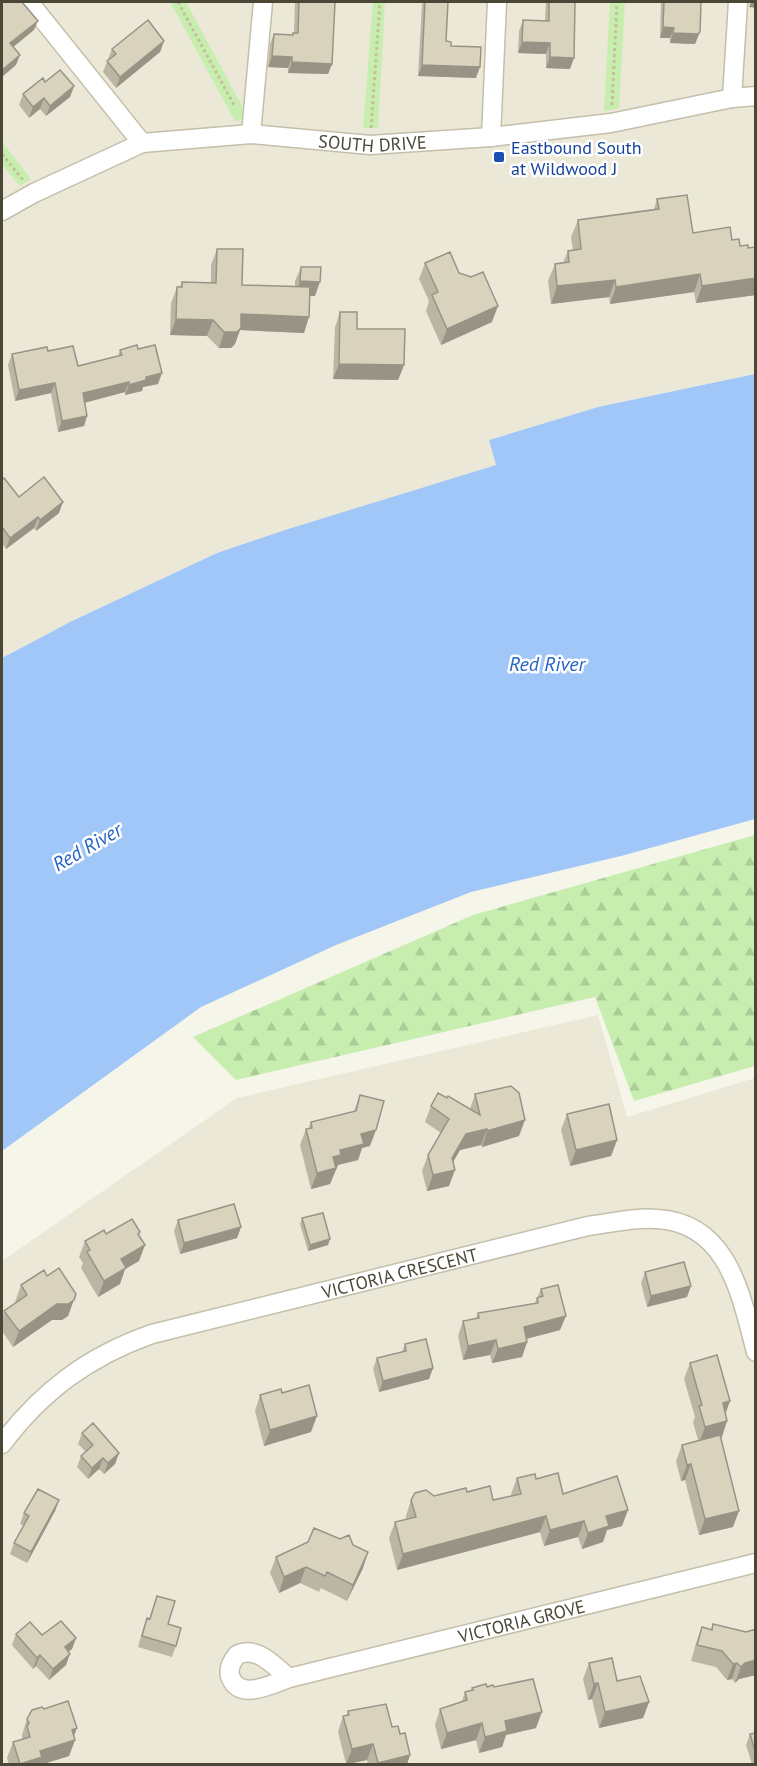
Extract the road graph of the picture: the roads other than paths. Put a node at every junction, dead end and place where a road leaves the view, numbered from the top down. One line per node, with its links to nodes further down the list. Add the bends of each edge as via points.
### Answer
1 (29, 2): 9 (street)
2 (263, 2): 7 (street)
3 (497, 2): 8 (street)
4 (738, 2): 6 (street)
5 (756, 96): 6 (street, SOUTH DRIVE)
6 (732, 98): 8 (street, SOUTH DRIVE, via 611,123)
7 (251, 134): 8 (street, SOUTH DRIVE, via 370,145); 9 (street, SOUTH DRIVE)
8 (491, 137)
9 (142, 143): 10 (street, SOUTH DRIVE)
10 (2, 211)
11 (748, 1293): 12 (street, VICTORIA CRESCENT); 13 (street, VICTORIA CRESCENT, via 714,1245 700,1232 680,1223 658,1218 588,1226 163,1331 121,1345 93,1360 42,1398)
12 (756, 1352)
13 (2, 1444)
14 (756, 1563): 15 (street, VICTORIA GROVE)
15 (289, 1678)

